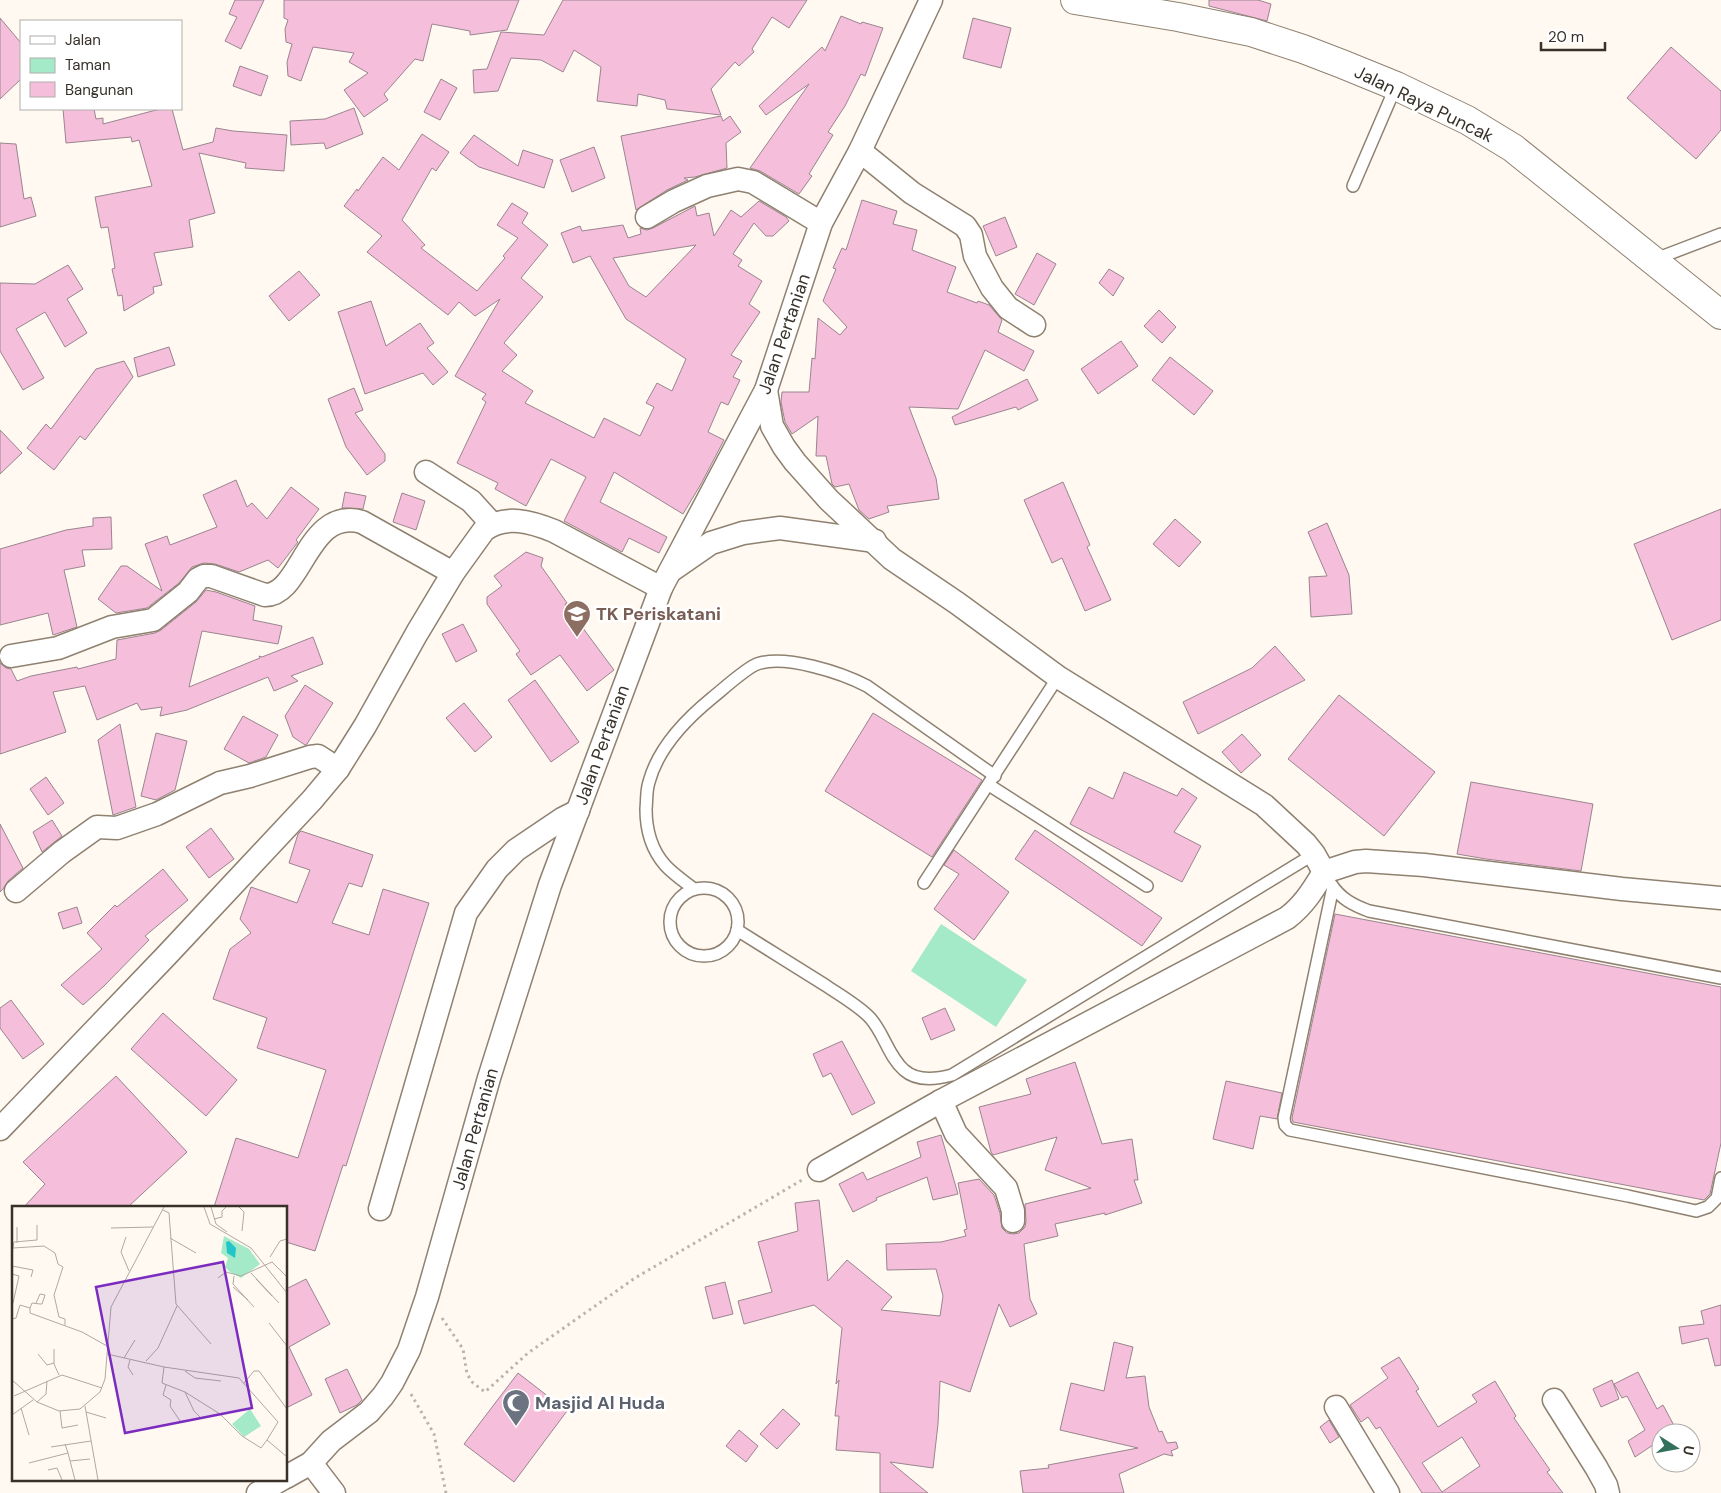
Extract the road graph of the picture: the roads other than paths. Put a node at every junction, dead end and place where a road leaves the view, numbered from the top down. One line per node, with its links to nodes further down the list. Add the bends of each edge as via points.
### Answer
1 (931, 0): 4 (street, Jalan Pertanian)
2 (1075, 0): 3 (highway, Jalan Raya Puncak, via 1251,32)
3 (1396, 86): 5 (lane); 9 (highway, Jalan Raya Puncak, via 1467,120 1513,148)
4 (860, 151): 7 (street, Jalan Pertanian); 11 (street, via 912,193 965,226 971,235 975,256 992,288 1008,308)
5 (1353, 186)
6 (647, 217): 7 (street, via 707,186 738,179 753,182)
7 (821, 222): 12 (street, Jalan Pertanian)
8 (1721, 234): 9 (lane)
9 (1653, 260): 10 (highway, Jalan Raya Puncak)
10 (1721, 315)
11 (1034, 325)
12 (766, 390): 15 (street, via 772,426 784,446 823,494); 17 (street, Jalan Pertanian)
13 (426, 472): 14 (street, via 471,501)
14 (492, 524): 16 (street, via 479,535); 17 (street, via 524,521 554,531)
15 (874, 541): 17 (street, via 780,528 743,533 711,543); 19 (street, via 892,559)
16 (453, 573): 18 (street, via 362,522 347,519 325,529 284,586 273,594 265,595 204,576 153,620 112,627 58,648); 20 (street)
17 (664, 581): 22 (street, Jalan Pertanian)
18 (11, 656)
19 (1058, 677): 21 (lane); 23 (street, via 1264,805 1300,838)
20 (338, 769): 27 (street, via 318,756 310,757 220,783 157,814 117,828 96,827); 32 (street, via 166,956)
21 (992, 781): 24 (lane); 25 (lane); 26 (lane, via 867,686 848,677 789,662 756,664 699,709 670,740 648,784 646,818 652,845 665,866)
22 (578, 811): 35 (street, via 562,818 516,850 496,869 466,913); 39 (street, Jalan Pertanian, via 550,885 489,1078 409,1350 383,1396 369,1412 331,1441)
23 (1324, 871): 28 (street, via 1372,861); 29 (lane, via 952,1075 939,1078 926,1079 904,1070 871,1018); 30 (lane, via 1346,901 1370,911); 31 (street, via 1309,897 1287,918); 34 (lane, via 1284,1118 1287,1128 1696,1211 1708,1207 1717,1198)
24 (924, 883)
25 (1146, 886)
26 (694, 889): 29 (lane, via 706,888 727,897 738,918); 29 (lane, via 672,909 671,930 681,947 699,956 719,953 733,940)
27 (16, 892)
28 (1721, 898)
29 (737, 930)
30 (1721, 978)
31 (941, 1100): 33 (street); 36 (street, via 956,1134 1006,1188)
32 (0, 1129)
33 (819, 1170)
34 (1721, 1178)
35 (380, 1210)
36 (1013, 1221)
37 (1554, 1400): 45 (street, via 1596,1467)
38 (1336, 1407): 44 (street)
39 (310, 1463): 40 (street, Jalan Pertanian); 43 (street)
40 (288, 1476)
41 (280, 1480): 42 (street)
42 (258, 1493)
43 (334, 1493)
44 (1388, 1493)
45 (1608, 1493)

